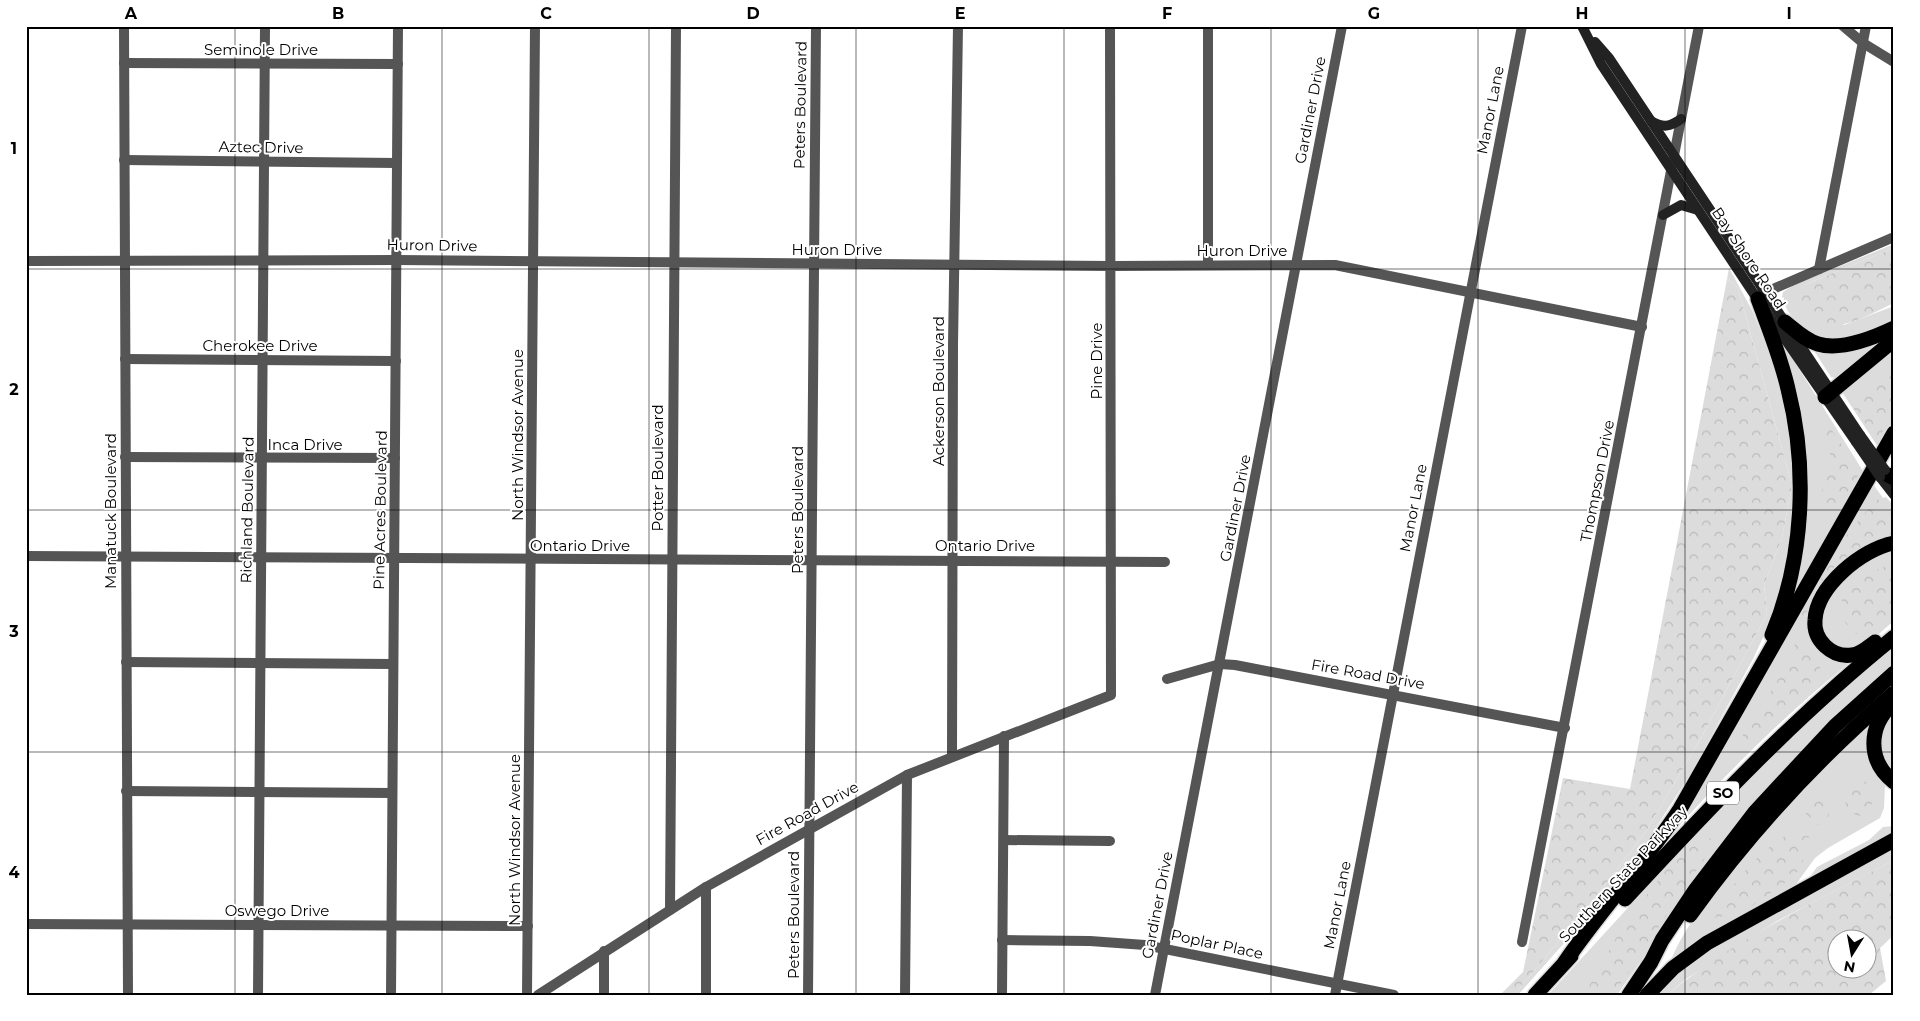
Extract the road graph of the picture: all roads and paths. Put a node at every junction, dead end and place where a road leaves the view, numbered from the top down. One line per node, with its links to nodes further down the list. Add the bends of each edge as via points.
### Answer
1 (124, 26): 18 (street, Manatuck Boulevard)
2 (266, 26): 19 (street, Richland Boulevard)
3 (398, 26): 20 (street, Pine Acres Boulevard)
4 (535, 26): 35 (street, North Windsor Avenue)
5 (676, 26): 36 (street, Potter Boulevard)
6 (816, 26): 37 (street, Peters Boulevard)
7 (958, 26): 38 (street, Ackerson Boulevard)
8 (1110, 26): 40 (street, Pine Drive)
9 (1208, 26): 41 (street)
10 (1342, 26): 39 (street, Gardiner Drive)
11 (1522, 26): 43 (street, Manor Lane)
12 (1699, 26): 21 (street, Thompson Drive)
13 (1843, 26): 16 (street)
14 (1866, 26): 16 (street)
15 (1584, 30): 22 (main road, Bay Shore Road, via 1609,58); 27 (main road, Bay Shore Road, via 1601,64)
16 (1863, 43): 17 (street); 42 (street)
17 (1894, 62)
18 (124, 63): 19 (street, Seminole Drive); 24 (street, Manatuck Boulevard)
19 (265, 64): 20 (street, Seminole Drive); 25 (street, Richland Boulevard)
20 (398, 64): 26 (street, Pine Acres Boulevard)
21 (1681, 120): 22 (main road, via 1664,126); 23 (street, Thompson Drive)
22 (1651, 121): 23 (main road, Bay Shore Road)
23 (1674, 156): 27 (street, Thompson Drive); 44 (main road, Bay Shore Road)
24 (124, 160): 25 (street, Aztec Drive); 31 (street, Manatuck Boulevard)
25 (264, 162): 26 (street, Aztec Drive); 32 (street, Richland Boulevard)
26 (397, 163): 33 (street, Pine Acres Boulevard)
27 (1672, 169): 28 (main road, Bay Shore Road); 29 (street, Thompson Drive)
28 (1698, 210): 29 (main road, via 1681,206); 44 (main road, Bay Shore Road)
29 (1663, 215): 46 (street, Thompson Drive)
30 (1894, 237): 42 (street)
31 (125, 260): 32 (street, Huron Drive); 34 (street, Huron Drive); 49 (street, Manatuck Boulevard)
32 (264, 260): 33 (street, Huron Drive); 50 (street, Richland Boulevard)
33 (397, 260): 35 (street, Huron Drive); 51 (street, Pine Acres Boulevard)
34 (26, 261)
35 (533, 262): 36 (street, Huron Drive); 64 (street, North Windsor Avenue)
36 (674, 263): 37 (street, Huron Drive); 65 (street, Potter Boulevard)
37 (814, 264): 38 (street, Huron Drive); 68 (street, Peters Boulevard)
38 (954, 265): 40 (street, Huron Drive); 66 (street, Ackerson Boulevard)
39 (1296, 265): 41 (street, Huron Drive); 43 (street, Huron Drive, via 1335,265); 75 (street, Gardiner Drive)
40 (1111, 266): 41 (street, Huron Drive); 67 (street, Pine Drive)
41 (1208, 266)
42 (1820, 269): 44 (street)
43 (1470, 292): 46 (street, Huron Drive); 79 (street, Manor Lane)
44 (1760, 296): 45 (main road, Bay Shore Road); 52 (main road, Bay Shore Road); 82 (highway, via 1790,399 1799,462 1799,507 1795,549 1783,603)
45 (1785, 322): 47 (highway, via 1812,342 1830,346 1860,341); 52 (main road, Bay Shore Road)
46 (1642, 327): 83 (street, Thompson Drive)
47 (1894, 328)
48 (1894, 340): 52 (highway)
49 (125, 359): 50 (street, Cherokee Drive); 54 (street, Manatuck Boulevard)
50 (263, 360): 51 (street, Cherokee Drive); 56 (street, Richland Boulevard)
51 (396, 360): 55 (street, Pine Acres Boulevard)
52 (1828, 395): 57 (main road, Bay Shore Road, bridge)
53 (1894, 433): 82 (highway)
54 (125, 457): 56 (street, Inca Drive); 61 (street, Manatuck Boulevard)
55 (395, 458): 56 (street, Inca Drive); 63 (street, Pine Acres Boulevard)
56 (263, 459): 62 (street, Richland Boulevard)
57 (1888, 476): 58 (main road, Bay Shore Road)
58 (1894, 495)
59 (1894, 543): 70 (highway, via 1866,554 1842,573 1823,598 1815,621 1822,644 1845,655 1862,651)
60 (26, 556): 61 (street, Ontario Drive)
61 (125, 557): 62 (street, Ontario Drive); 72 (street, Manatuck Boulevard)
62 (261, 558): 63 (street, Ontario Drive); 73 (street, Richland Boulevard)
63 (394, 559): 64 (street, Ontario Drive); 74 (street, Pine Acres Boulevard)
64 (531, 560): 65 (street, Ontario Drive); 101 (street, North Windsor Avenue)
65 (672, 560): 68 (street, Ontario Drive); 96 (street, Potter Boulevard)
66 (954, 560): 67 (street, Ontario Drive); 68 (street, Ontario Drive); 85 (street, Ackerson Boulevard)
67 (1112, 560): 69 (street, Ontario Drive); 80 (street, Pine Drive)
68 (812, 561): 91 (street, Peters Boulevard)
69 (1164, 562)
70 (1894, 632)
71 (1894, 638): 106 (highway, Southern State Parkway / SO, via 1750,767)
72 (126, 662): 73 (street); 88 (street, Manatuck Boulevard)
73 (260, 663): 74 (street); 89 (street, Richland Boulevard)
74 (393, 664): 90 (street, Pine Acres Boulevard)
75 (1220, 664): 77 (street, Fire Road Drive); 79 (street, Fire Road Drive); 104 (street, Gardiner Drive)
76 (1894, 673): 107 (highway, SO, via 1829,732 1755,812 1691,896)
77 (1167, 679)
78 (1894, 693): 107 (highway, SO, via 1781,802 1721,874 1669,945)
79 (1393, 694): 83 (street, Fire Road Drive); 108 (street, Manor Lane)
80 (1111, 695): 84 (street, Fire Road Drive)
81 (1894, 702): 87 (highway, via 1878,722 1873,742 1877,762)
82 (1738, 709): 106 (highway, via 1666,831 1592,922)
83 (1565, 728): 103 (street, Thompson Drive)
84 (1004, 736): 85 (street, Fire Road Drive); 92 (street)
85 (952, 756): 86 (street, Fire Road Drive)
86 (907, 775): 91 (street, Fire Road Drive); 117 (street)
87 (1894, 782)
88 (126, 791): 89 (street); 99 (street, Manatuck Boulevard)
89 (260, 792): 90 (street); 98 (street, Richland Boulevard)
90 (392, 793): 100 (street, Pine Acres Boulevard)
91 (809, 828): 95 (street, Fire Road Drive); 116 (street, Peters Boulevard)
92 (1004, 840): 94 (street); 102 (street)
93 (1894, 840): 124 (highway, via 1707,943 1673,968)
94 (1110, 841)
95 (706, 887): 96 (street, Fire Road Drive); 115 (street)
96 (670, 910): 105 (street, Fire Road Drive)
97 (26, 924): 99 (street, Oswego Drive)
98 (259, 924): 99 (street, Oswego Drive); 100 (street, Oswego Drive); 110 (street, Richland Boulevard)
99 (127, 925): 109 (street, Manatuck Boulevard)
100 (391, 925): 101 (street, Oswego Drive); 111 (street, Pine Acres Boulevard)
101 (528, 926): 112 (street, North Windsor Avenue)
102 (1002, 940): 104 (street, Poplar Place, via 1090,941); 118 (street)
103 (1522, 942)
104 (1164, 948): 108 (street, Poplar Place); 119 (street, Gardiner Drive)
105 (604, 951): 113 (street, Fire Road Drive); 114 (street)
106 (1565, 962): 122 (highway, Southern State Parkway / SO)
107 (1651, 962): 123 (highway, SO)
108 (1337, 984): 120 (street, Manor Lane); 121 (street, Poplar Place)
109 (128, 995)
110 (258, 995)
111 (391, 995)
112 (527, 995)
113 (538, 995)
114 (604, 995)
115 (706, 995)
116 (808, 995)
117 (906, 995)
118 (1002, 995)
119 (1155, 995)
120 (1335, 995)
121 (1394, 995)
122 (1534, 995)
123 (1630, 995)
124 (1647, 995)

